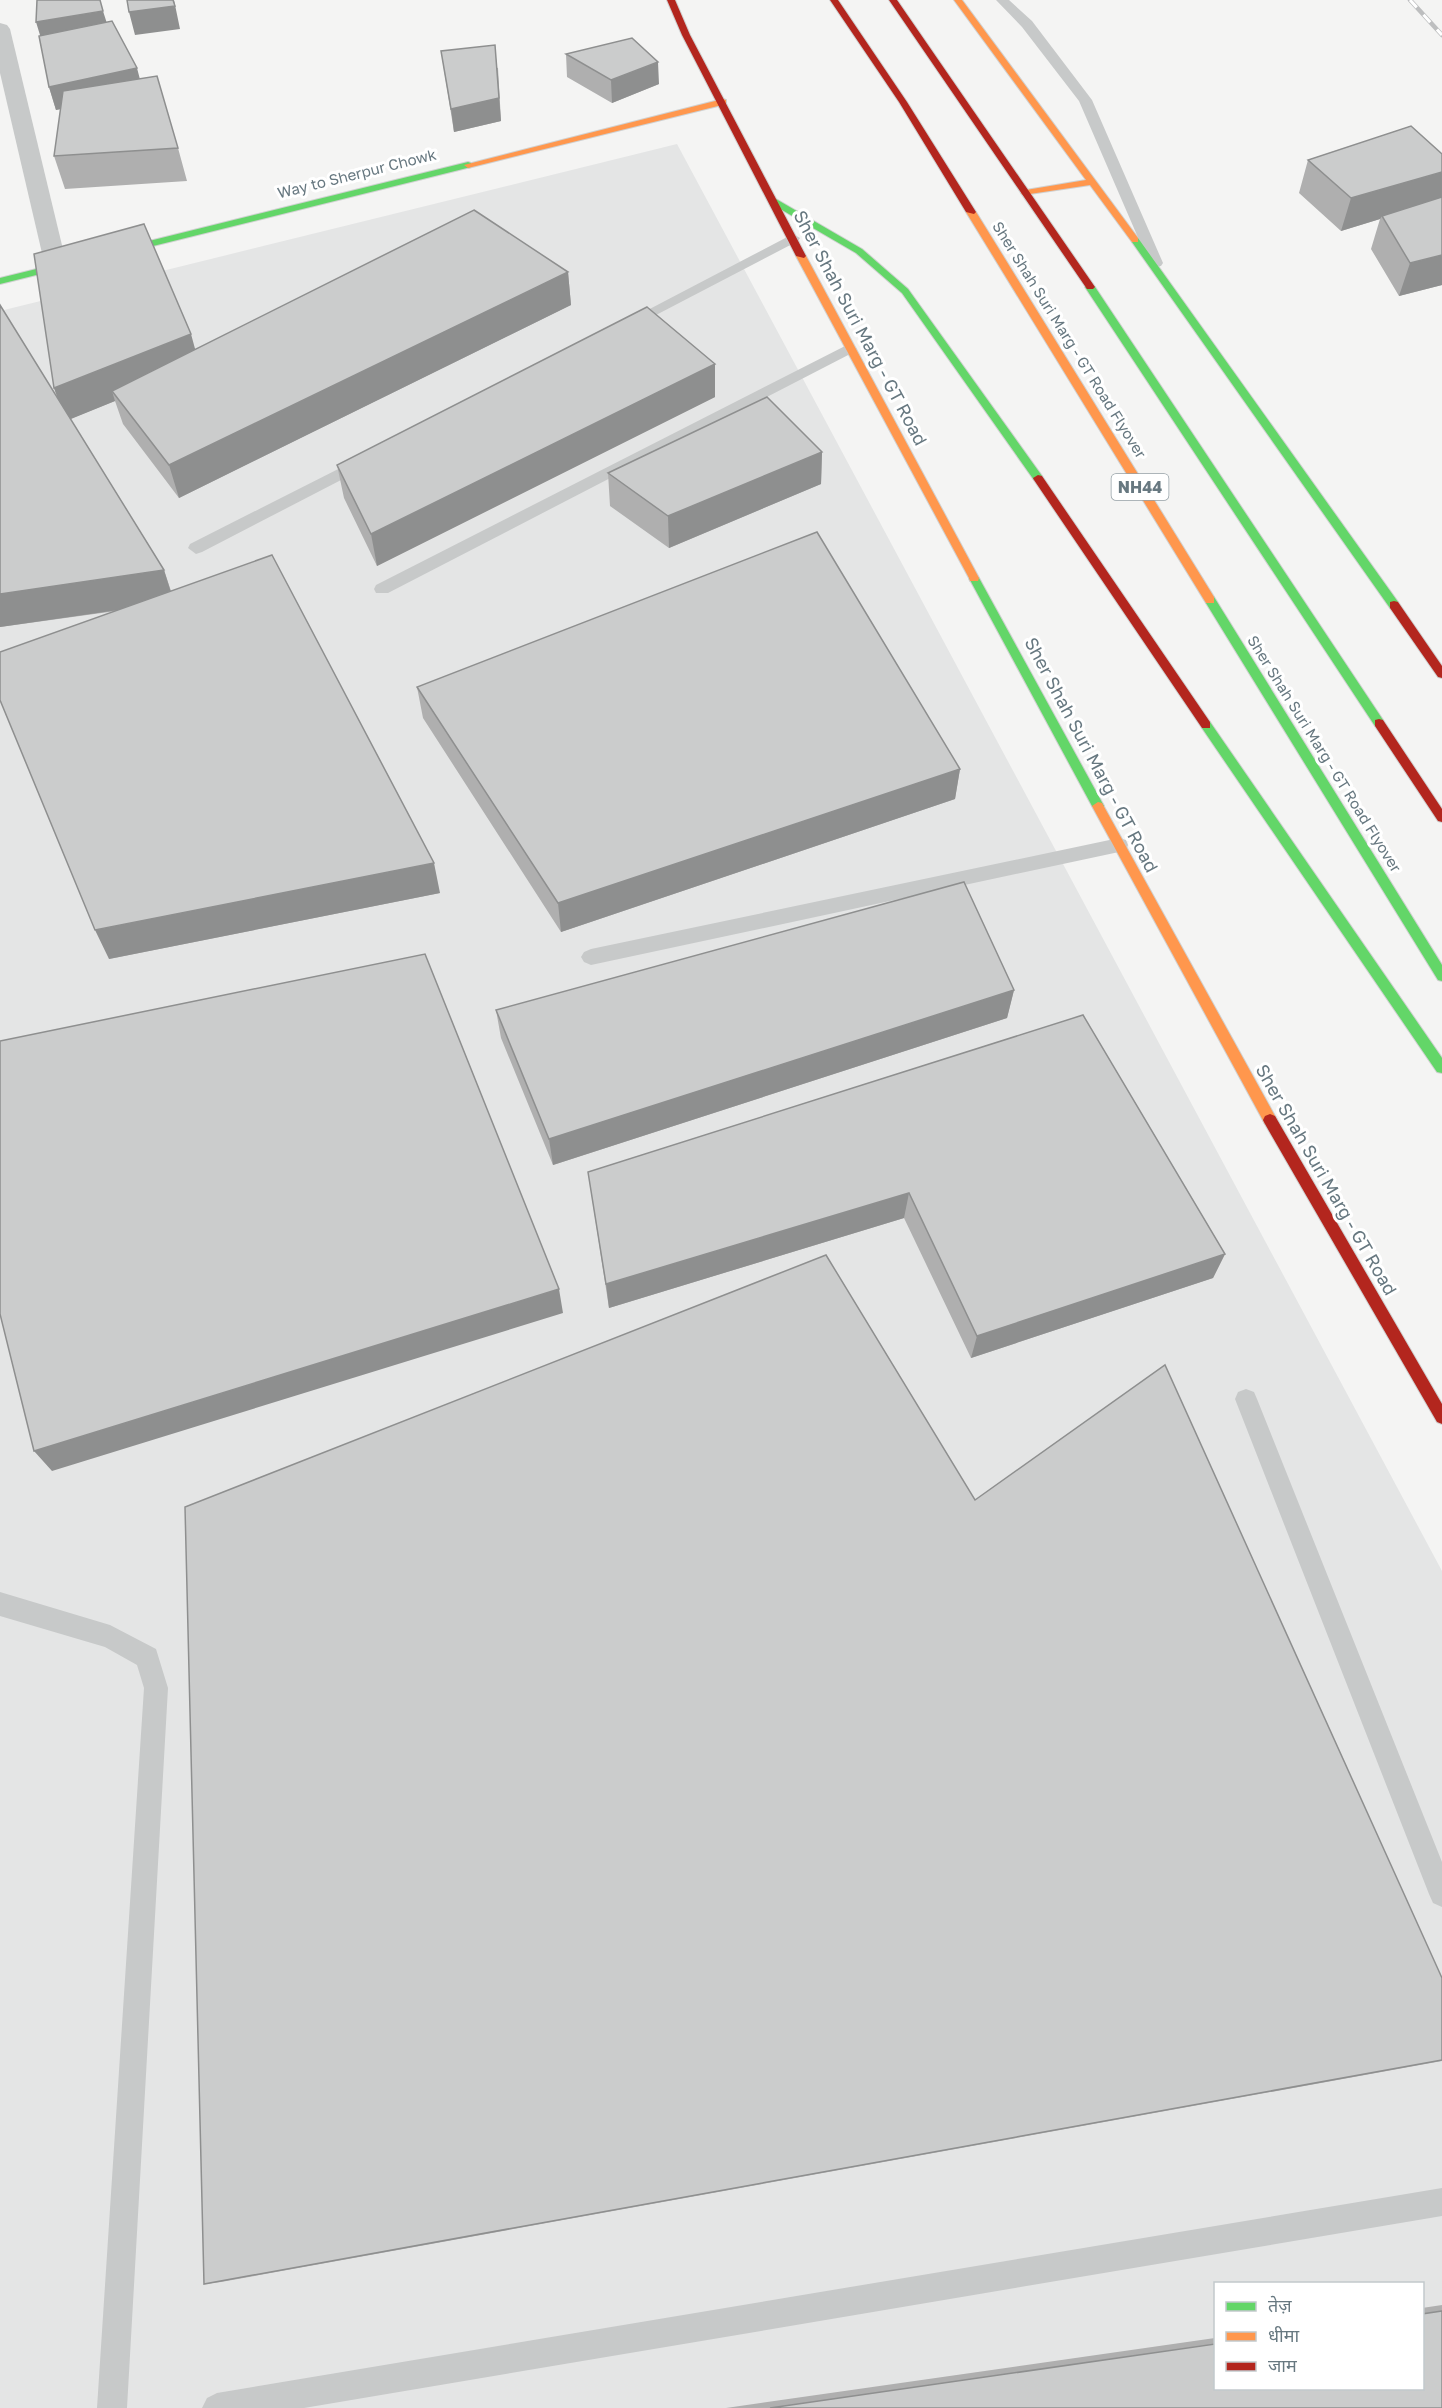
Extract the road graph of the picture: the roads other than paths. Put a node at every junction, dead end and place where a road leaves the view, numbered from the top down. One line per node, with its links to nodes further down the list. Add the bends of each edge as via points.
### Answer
1 (671, 0): 7 (main road, Sher Shah Suri Marg - GT Road)
2 (834, 0): 24 (main road, Sher Shah Suri Marg - GT Road Flyover / NH44, via 909,112)
3 (893, 0): 9 (main road)
4 (958, 0): 8 (main road)
5 (1002, 0): 13 (lane, via 1027,24 1085,100)
6 (0, 29): 12 (street)
7 (723, 102): 10 (main road, Sher Shah Suri Marg - GT Road); 12 (main road, Way to Sherpur Chowk)
8 (1092, 182): 9 (main road); 13 (main road)
9 (1026, 194): 21 (main road)
10 (773, 201): 11 (main road, Sher Shah Suri Marg - GT Road); 25 (main road, via 860,249 905,291)
11 (793, 238): 15 (lane); 16 (main road, Sher Shah Suri Marg - GT Road)
12 (56, 266): 14 (main road, Way to Sherpur Chowk)
13 (1159, 272): 20 (main road)
14 (0, 281)
15 (615, 331)
16 (849, 349): 19 (lane); 22 (main road, Sher Shah Suri Marg - GT Road)
17 (374, 456): 18 (lane)
18 (196, 549)
19 (382, 589)
20 (1442, 674)
21 (1442, 818)
22 (1119, 845): 23 (lane); 27 (main road, Sher Shah Suri Marg - GT Road, via 1252,1091)
23 (591, 957)
24 (1442, 976)
25 (1442, 1068)
26 (1246, 1400): 29 (lane)
27 (1442, 1418)
28 (0, 1604): 31 (lane, via 110,1637 147,1657 156,1688)
29 (1442, 1894)
30 (1442, 2202): 32 (lane)
31 (112, 2408)
32 (217, 2408)

